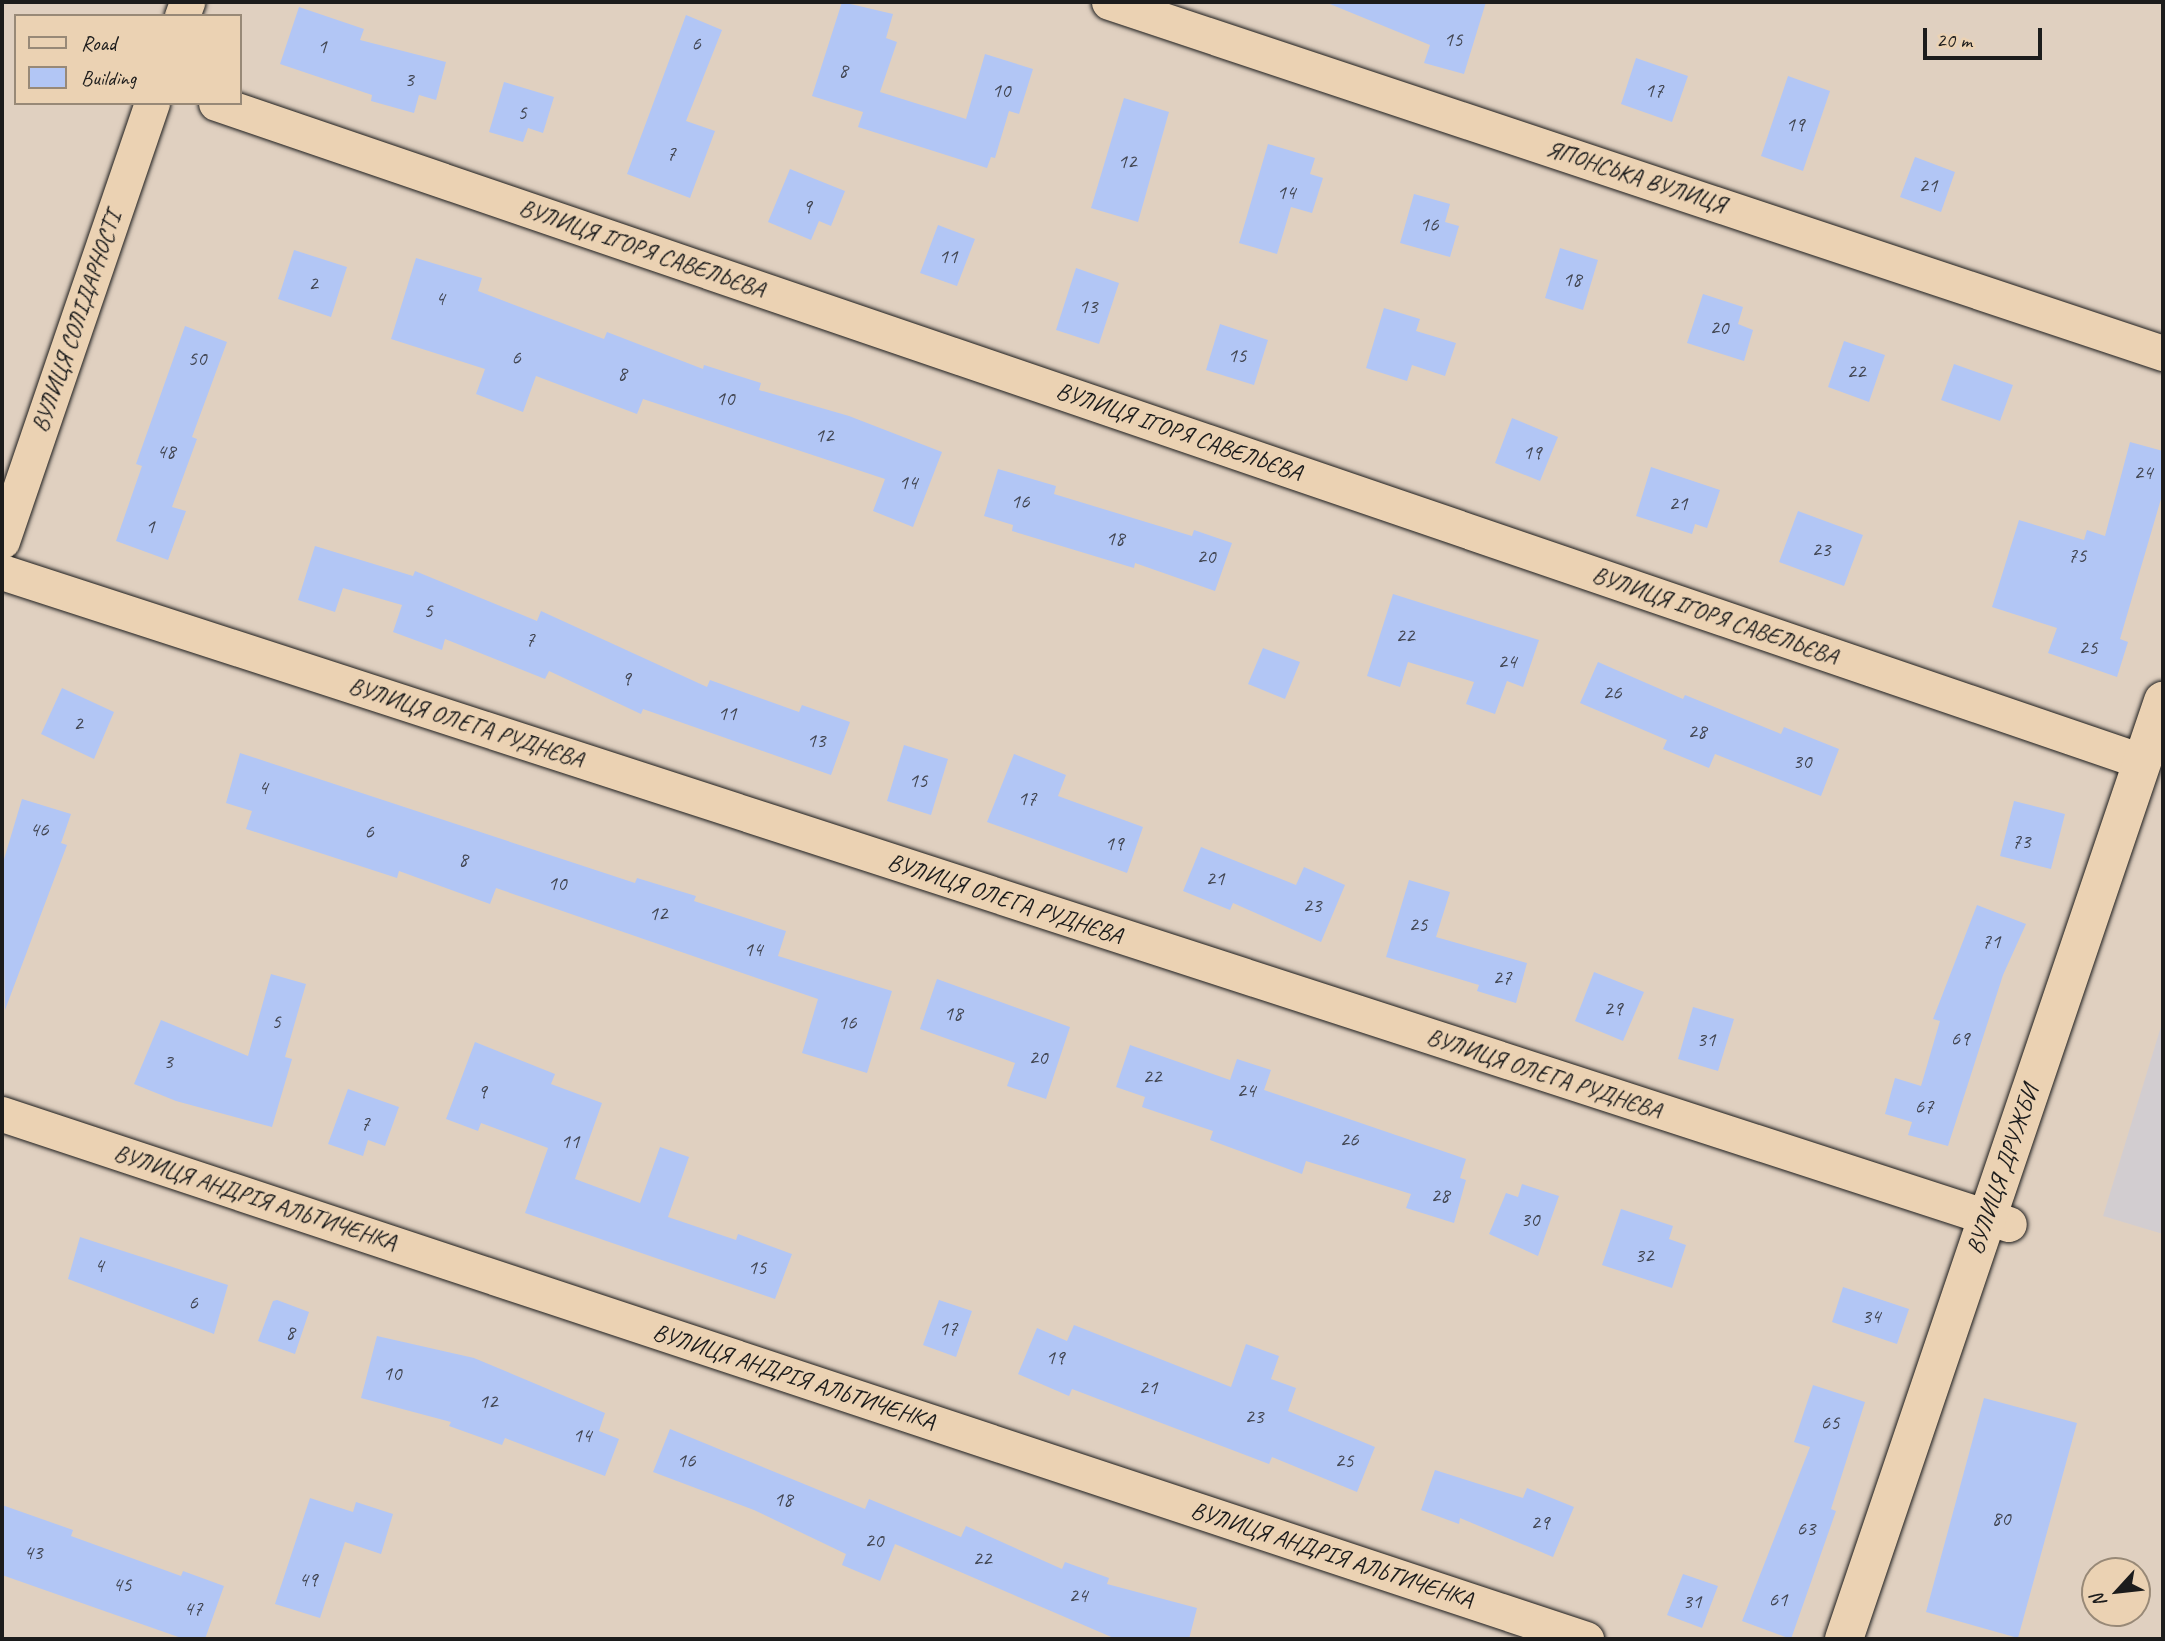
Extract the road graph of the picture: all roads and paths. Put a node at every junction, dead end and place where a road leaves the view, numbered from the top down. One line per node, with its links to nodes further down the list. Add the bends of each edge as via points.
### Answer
1 (1109, 2): 4 (street, ЯПОНСЬКА ВУЛИЦЯ)
2 (151, 105): 5 (street, ВУЛИЦЯ СОЛІДАРНОСТІ)
3 (222, 105): 8 (street, ВУЛИЦЯ ІГОРЯ САВЕЛЬЄВА)
4 (2163, 353)
5 (2, 541)
6 (2, 572): 10 (street, ВУЛИЦЯ ОЛЕГА РУДНЄВА)
7 (2163, 701): 8 (street, ВУЛИЦЯ ДРУЖБИ)
8 (2141, 761): 10 (street, ВУЛИЦЯ ДРУЖБИ)
9 (2, 1114): 11 (street, ВУЛИЦЯ АНДРІЯ АЛЬТИЧЕНКА)
10 (1998, 1221): 12 (street, ВУЛИЦЯ ДРУЖБИ)
11 (1586, 1639)
12 (1844, 1639)

